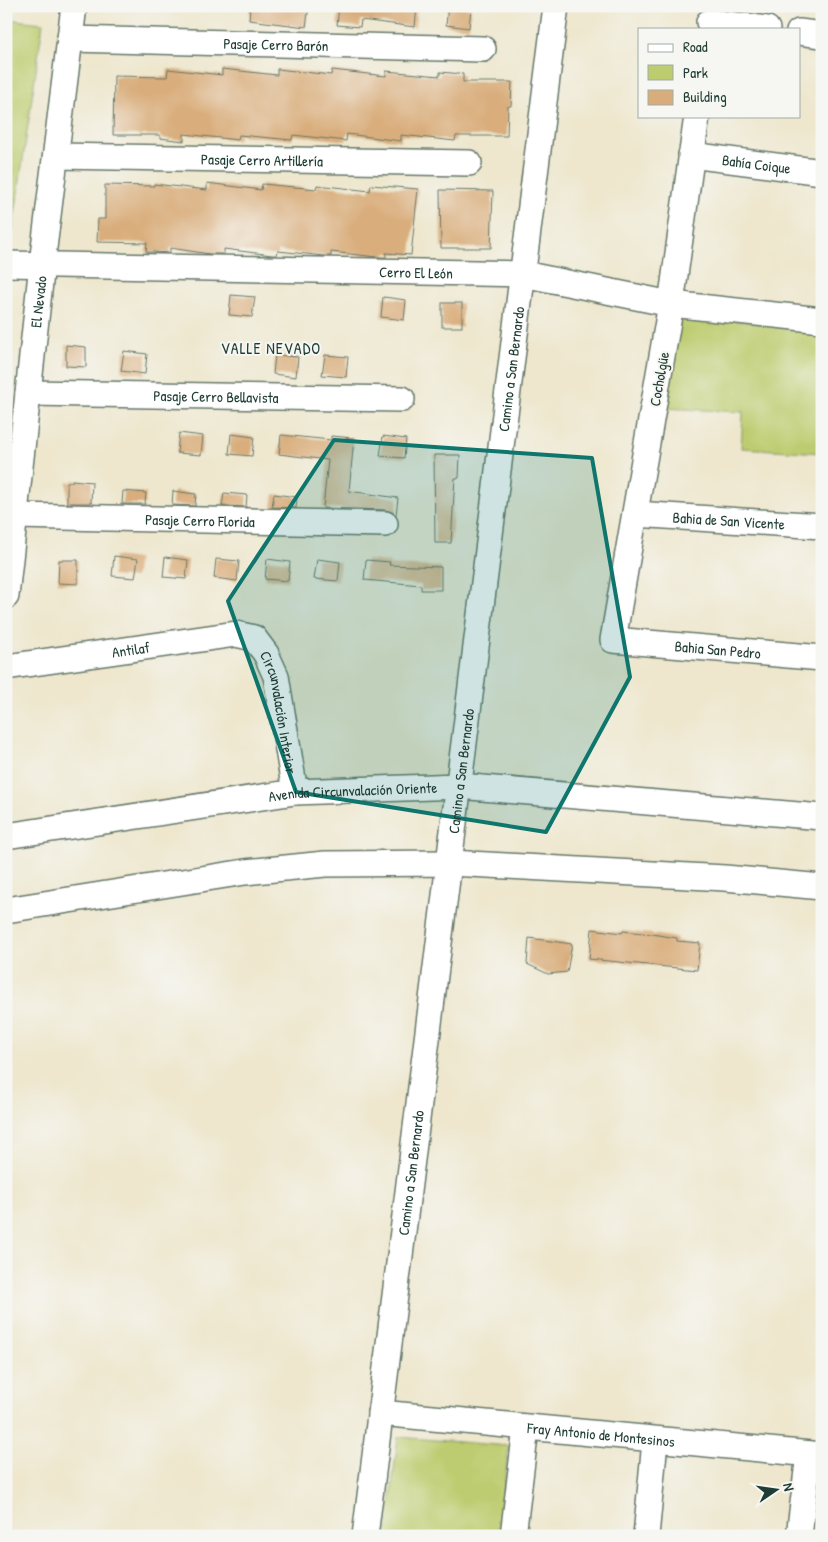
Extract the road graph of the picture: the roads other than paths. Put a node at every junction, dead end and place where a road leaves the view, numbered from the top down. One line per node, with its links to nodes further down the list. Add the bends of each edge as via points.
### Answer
1 (74, 6): 7 (street, El Nevado)
2 (556, 6): 16 (street, Camino a San Bernardo)
3 (709, 19): 4 (street)
4 (761, 28)
5 (800, 32): 6 (street)
6 (822, 35)
7 (70, 39): 8 (street, Pasaje Cerro Barón); 11 (street, El Nevado)
8 (483, 49)
9 (696, 118): 10 (street, Cocholgüe)
10 (692, 155): 13 (street, Bahía Coique); 17 (street, Cocholgüe)
11 (56, 156): 12 (street, Pasaje Cerro Artillería); 15 (street, El Nevado)
12 (469, 162)
13 (822, 172)
14 (6, 264): 15 (street, Cerro El León)
15 (42, 264): 16 (street, Cerro El León); 19 (street, El Nevado)
16 (523, 274): 17 (street, Cerro El León); 30 (street, Camino a San Bernardo)
17 (672, 304): 18 (street, Cerro El León); 21 (street, Cocholgüe)
18 (822, 320)
19 (28, 393): 20 (street, Pasaje Cerro Bellavista); 22 (street, El Nevado)
20 (402, 399)
21 (635, 514): 24 (street, Bahia de San Vicente); 27 (street, Cocholgüe)
22 (15, 516): 23 (street, Pasaje Cerro Florida); 25 (street, El Nevado)
23 (385, 524)
24 (822, 526)
25 (6, 596)
26 (254, 638): 29 (street, Antilaf, via 236,634); 31 (street, Circunvalación Interior, via 276,676)
27 (614, 640): 28 (street, Bahia San Pedro)
28 (822, 658)
29 (6, 667)
30 (459, 786): 31 (street, Avenida Circunvalación Oriente); 32 (street, Avenida Circunvalación Oriente); 34 (street, Camino a San Bernardo)
31 (295, 792): 33 (street, Avenida Circunvalación Oriente)
32 (822, 817)
33 (6, 836)
34 (450, 863): 35 (street, via 725,878); 36 (street, via 326,864 245,872); 37 (street, Camino a San Bernardo)
35 (822, 887)
36 (6, 910)
37 (380, 1414): 38 (street, Fray Antonio de Montesinos); 41 (street, Camino a San Bernardo)
38 (526, 1428): 39 (street, Fray Antonio de Montesinos); 42 (street)
39 (655, 1441): 40 (street, Fray Antonio de Montesinos); 43 (street)
40 (815, 1455): 44 (street)
41 (365, 1536)
42 (514, 1536)
43 (646, 1536)
44 (799, 1536)

